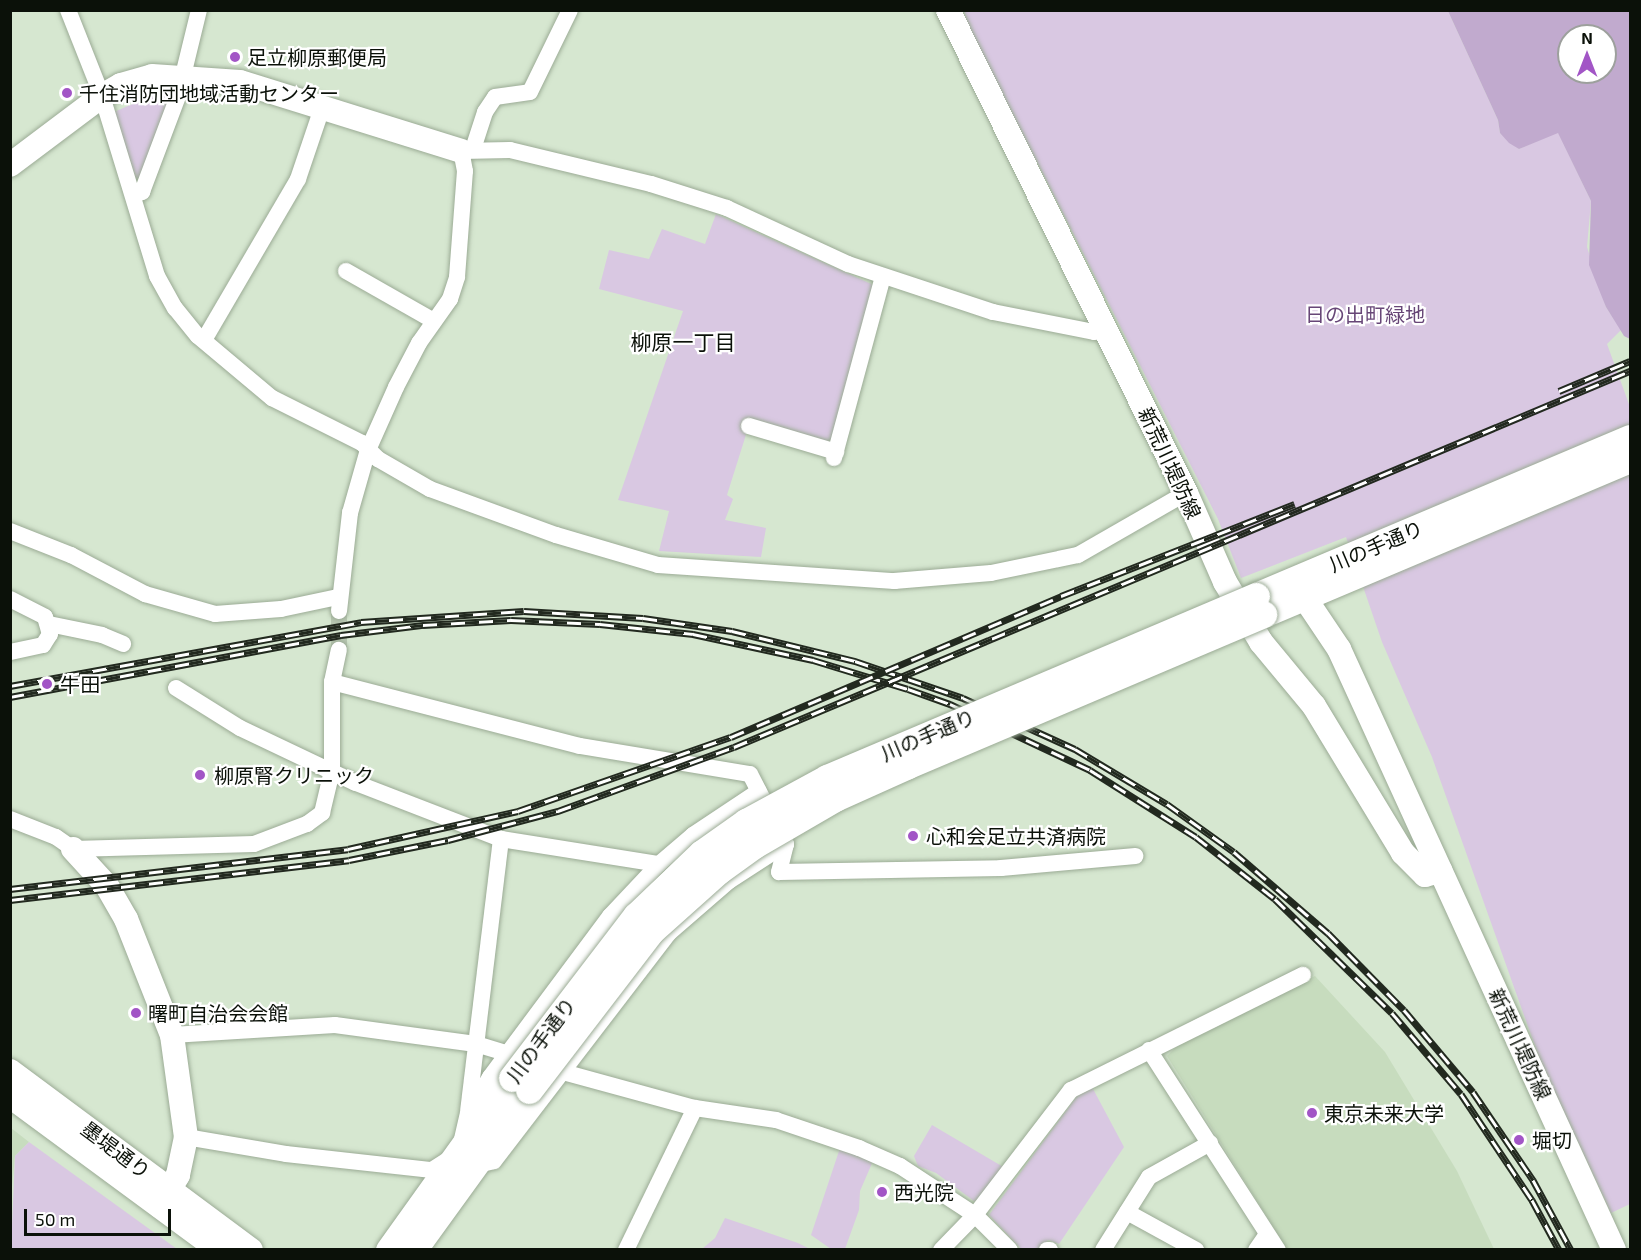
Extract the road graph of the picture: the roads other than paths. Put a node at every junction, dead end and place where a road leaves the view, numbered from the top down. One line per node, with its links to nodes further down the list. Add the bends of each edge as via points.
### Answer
1 (68, 10): 6 (street)
2 (199, 10): 5 (street)
3 (570, 10): 8 (street, via 530,92 495,97)
4 (948, 10): 14 (main road, 新荒川堤防線)
5 (184, 76): 6 (main road, via 136,79); 7 (main road, via 240,82); 10 (street, via 142,192)
6 (102, 96): 9 (main road); 10 (street)
7 (322, 108): 8 (main road); 15 (street, via 298,179)
8 (467, 150): 12 (street, via 510,150 651,184 727,208); 13 (street, via 459,267 450,298)
9 (10, 165)
10 (135, 195): 15 (street, via 157,276 175,308)
11 (346, 271): 13 (street)
12 (883, 276): 14 (street, via 993,312 1094,332); 16 (street, via 835,455)
13 (434, 321): 18 (street, via 401,378)
14 (1104, 327): 20 (main road, 新荒川堤防線)
15 (204, 340): 18 (street, via 272,398 362,443)
16 (749, 426)
17 (1630, 438): 22 (main road, 川の手通り)
18 (368, 450): 20 (street, via 430,489 464,504 658,565 894,581 992,573 1069,558 1094,549); 21 (street, via 350,513 338,604 216,614 145,594 71,555)
19 (1630, 459): 22 (main road, 川の手通り)
20 (1186, 493): 38 (main road, 新荒川堤防線, via 1225,582 1261,642 1314,706 1403,853 1425,875)
21 (10, 531)
22 (1308, 584): 38 (main road, 新荒川堤防線); 45 (main road, 川の手通り, bridge, via 827,778 746,822 702,853 636,916)
23 (10, 599): 24 (street, via 45,617)
24 (49, 624): 25 (street, via 102,635); 27 (street, via 50,634 43,645)
25 (123, 644)
26 (339, 651): 28 (street)
27 (10, 652)
28 (332, 682): 30 (street); 31 (street, via 580,746 750,774)
29 (176, 688): 30 (street, via 240,728)
30 (332, 771): 33 (street); 35 (street, via 322,813 307,824 254,844)
31 (759, 791): 34 (street); 37 (street, via 693,835)
32 (10, 819): 35 (street, via 56,837)
33 (501, 839): 37 (street); 41 (street)
34 (786, 844): 36 (street, via 779,872 1001,868); 44 (street, via 729,881 669,933)
35 (73, 849): 40 (main road, via 107,886 126,919)
36 (1135, 856)
37 (658, 864): 45 (street, via 610,916)
38 (1440, 871): 67 (main road, 新荒川堤防線)
39 (1304, 975): 42 (street)
40 (172, 1035): 41 (street, via 334,1025); 49 (main road)
41 (476, 1044): 45 (street); 48 (street)
42 (1149, 1050): 50 (street); 54 (street, via 1071,1090)
43 (10, 1071): 52 (main road, 墨堤通り)
44 (563, 1072): 47 (street); 51 (street, via 494,1161)
45 (517, 1074): 48 (street); 51 (main road, 川の手通り)
46 (10, 1096): 52 (main road, 墨堤通り)
47 (694, 1108): 54 (street, via 776,1120 859,1149 900,1166); 60 (street)
48 (468, 1114): 51 (street)
49 (186, 1137): 51 (street, via 286,1154 432,1170); 52 (main road)
50 (1210, 1143): 53 (street, via 1149,1177); 55 (street)
51 (467, 1160): 58 (main road, 川の手通り); 59 (main road, 川の手通り)
52 (166, 1198): 56 (main road, 墨堤通り); 57 (main road, 墨堤通り)
53 (1127, 1212): 63 (street); 64 (street)
54 (975, 1215): 61 (street); 62 (street)
55 (1268, 1234): 65 (street); 66 (street)
56 (219, 1250)
57 (251, 1250)
58 (388, 1250)
59 (413, 1250)
60 (626, 1250)
61 (940, 1250)
62 (1010, 1250)
63 (1103, 1250)
64 (1196, 1250)
65 (1256, 1250)
66 (1278, 1250)
67 (1614, 1250)

